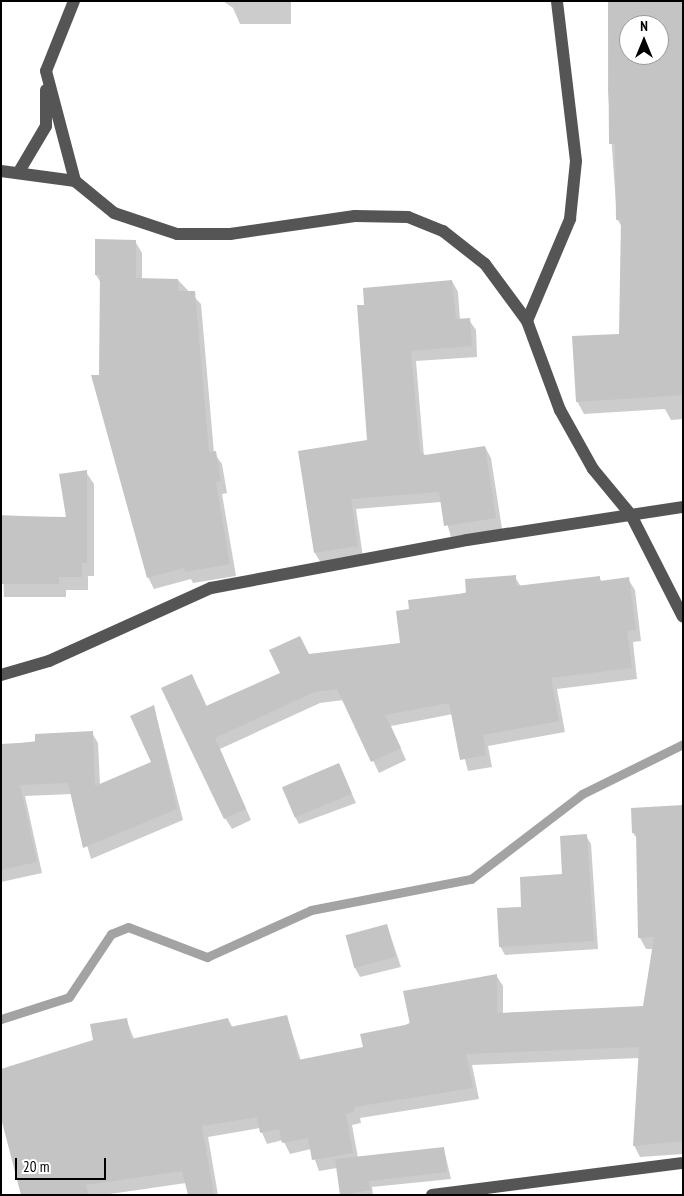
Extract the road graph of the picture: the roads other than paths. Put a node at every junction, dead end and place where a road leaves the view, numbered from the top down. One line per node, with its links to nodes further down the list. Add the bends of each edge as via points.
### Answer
1 (74, 1): 3 (street)
2 (557, 1): 7 (street, via 576,161 570,219)
3 (46, 71): 4 (street, via 46,126); 6 (street)
4 (20, 170): 5 (street); 6 (street)
5 (1, 171)
6 (76, 181): 7 (street, via 114,213 177,234 230,234 355,216 408,217 443,231 485,264)
7 (527, 321): 9 (street, via 560,410 593,469)
8 (683, 507): 9 (street)
9 (631, 515): 10 (street); 11 (street, via 211,588 49,661)
10 (683, 617)
11 (1, 675)
12 (683, 1163): 13 (street)
13 (432, 1195)

